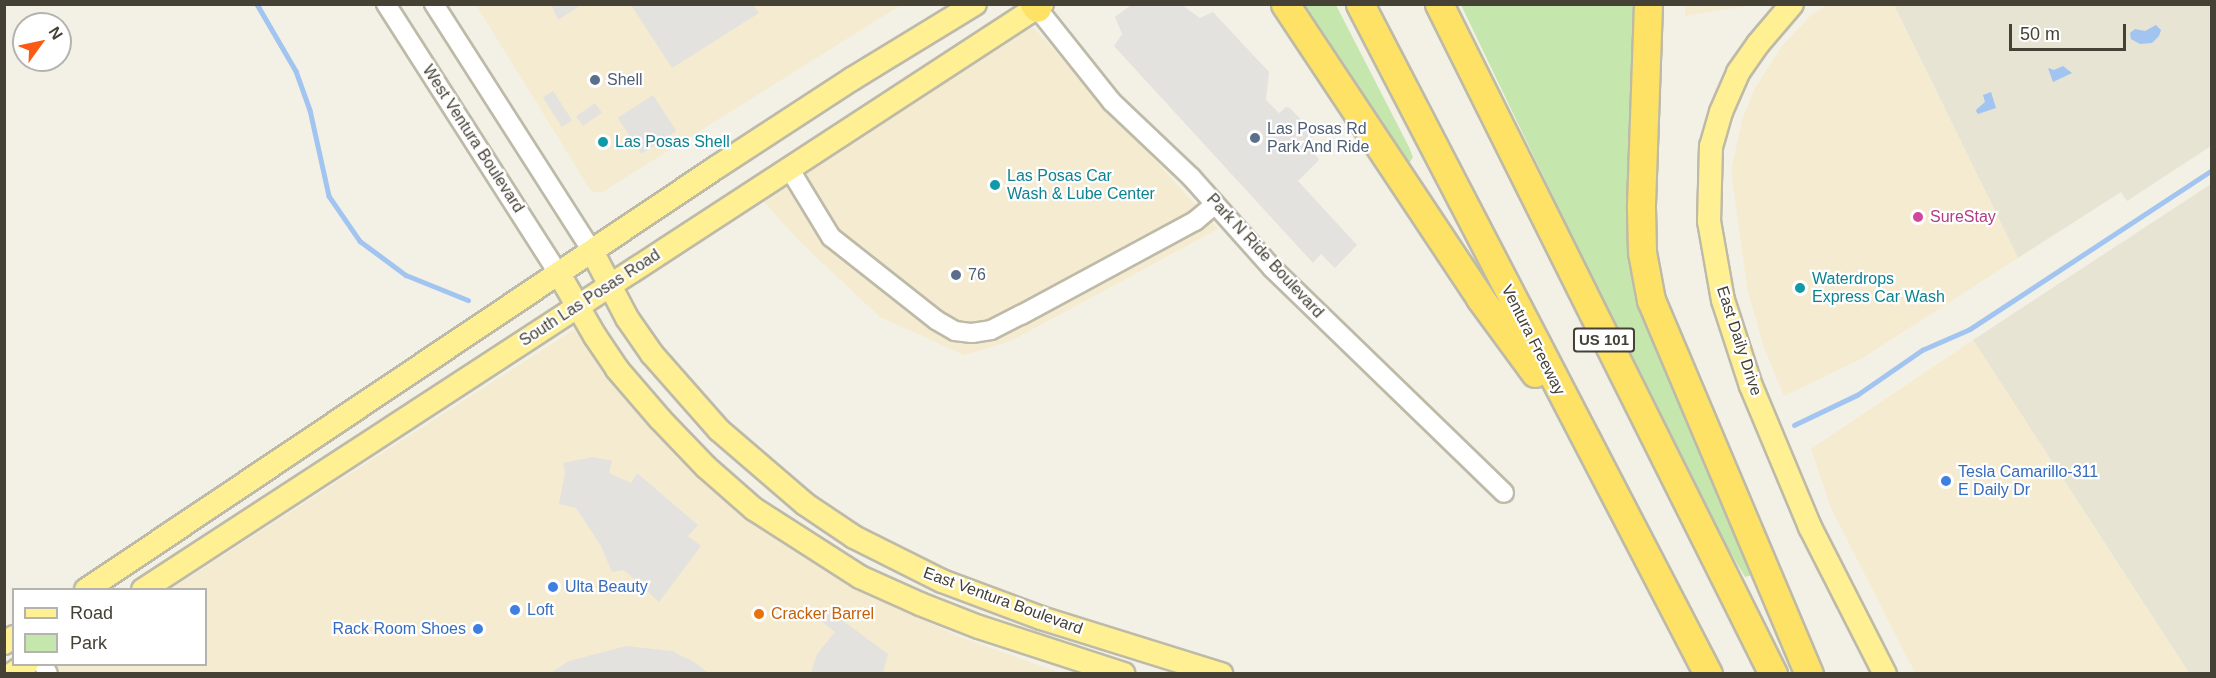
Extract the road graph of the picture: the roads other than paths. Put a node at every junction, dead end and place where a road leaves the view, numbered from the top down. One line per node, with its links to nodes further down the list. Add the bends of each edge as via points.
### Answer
1 (386, 4): 13 (street, West Ventura Boulevard)
2 (434, 4): 12 (street)
3 (975, 4): 12 (main road, via 852,79)
4 (1284, 4): 16 (highway, via 1480,298)
5 (1360, 4): 16 (highway, Ventura Freeway)
6 (1439, 4): 25 (highway, US 101)
7 (1648, 4): 26 (highway, via 1641,207 1642,252 1651,300)
8 (1792, 4): 27 (main road, East Daily Drive, via 1738,73 1721,112 1711,146 1709,221 1723,300 1751,386 1810,527)
9 (1038, 6): 10 (main road, South Las Posas Road); 11 (street, Park N Ride Boulevard, via 1112,102)
10 (789, 168): 11 (street, via 831,237 955,332 991,330 1195,221); 14 (main road, South Las Posas Road)
11 (1215, 204): 17 (street, Park N Ride Boulevard, via 1272,268)
12 (592, 250): 13 (main road); 14 (main road, East Ventura Boulevard)
13 (559, 274): 15 (main road, East Ventura Boulevard); 18 (main road)
14 (610, 285): 15 (main road, South Las Posas Road); 23 (main road, East Ventura Boulevard, via 652,354 719,430 805,504 855,537 942,581 1041,618)
15 (578, 306): 21 (main road, South Las Posas Road); 22 (main road, East Ventura Boulevard, via 617,369 660,419 738,495 804,542 860,577 920,604)
16 (1586, 442): 24 (highway, Ventura Freeway)
17 (1504, 493)
18 (158, 542): 19 (main road); 20 (main road, via 152,559)
19 (89, 588)
20 (111, 588)
21 (146, 588)
22 (1125, 674)
23 (1221, 674)
24 (1708, 674)
25 (1773, 674)
26 (1809, 674)
27 (1885, 674)

